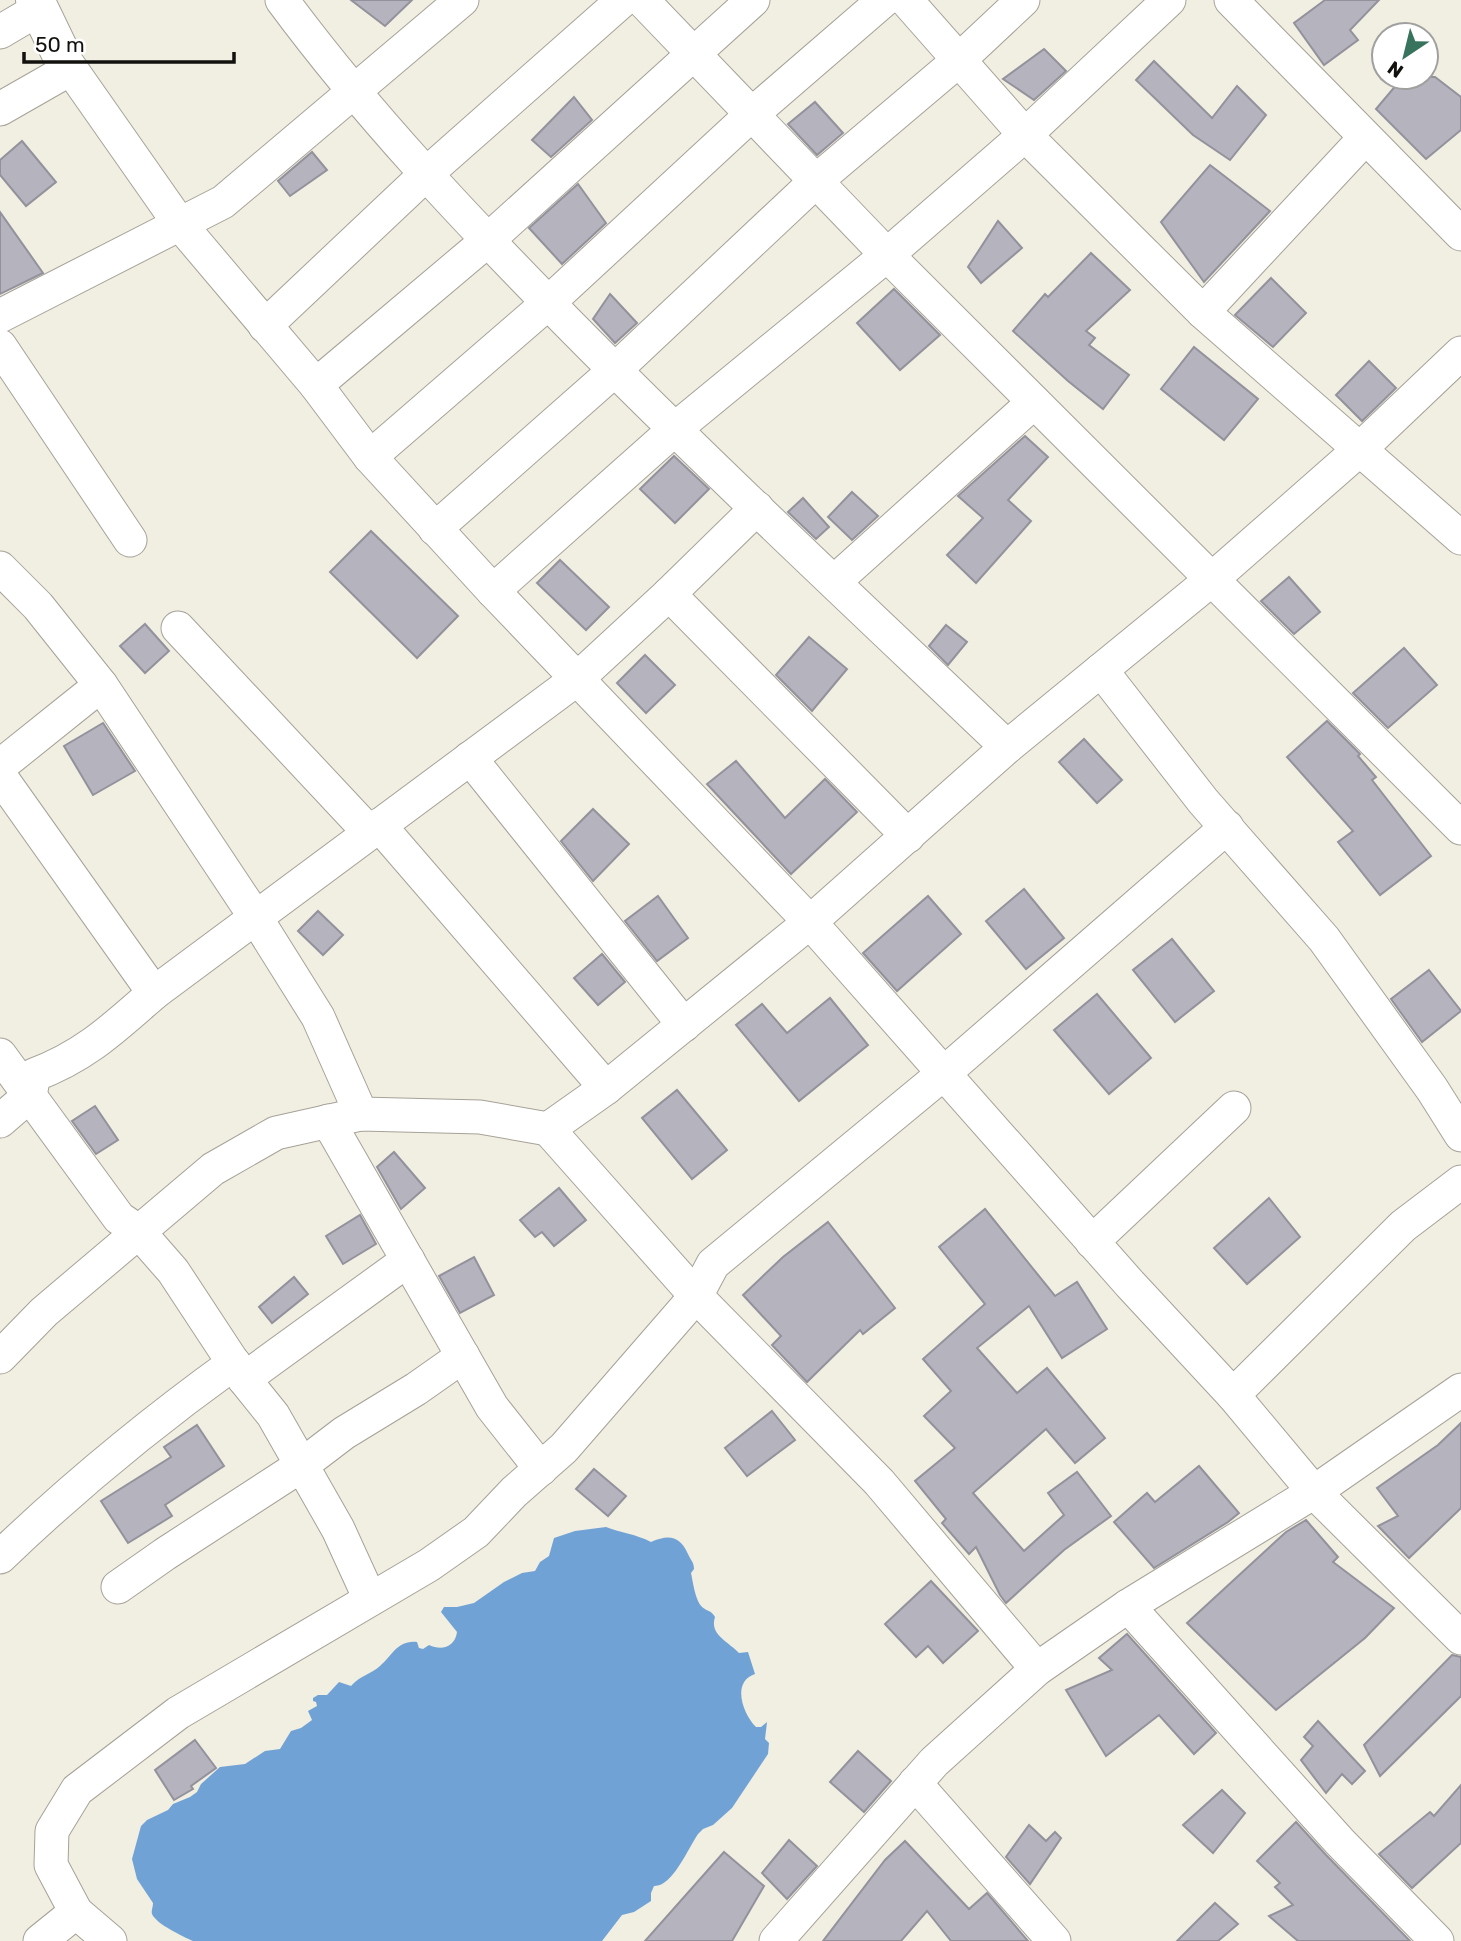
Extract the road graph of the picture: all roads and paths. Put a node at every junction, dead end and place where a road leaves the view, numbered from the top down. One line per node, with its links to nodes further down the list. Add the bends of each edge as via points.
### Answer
1 (462, 0): 15 (street)
2 (623, 0): 20 (street)
3 (642, 0): 13 (street)
4 (753, 0): 13 (street)
5 (884, 0): 17 (street)
6 (906, 0): 14 (street)
7 (1023, 0): 14 (street)
8 (1169, 0): 18 (street)
9 (1231, 0): 19 (street)
10 (293, 4): 15 (street)
11 (0, 32): 12 (street)
12 (51, 32): 16 (street); 22 (street)
13 (693, 54): 17 (street); 24 (street)
14 (959, 60): 18 (street); 21 (street)
15 (356, 91): 20 (street); 22 (street, via 223,202)
16 (0, 109)
17 (751, 115): 21 (street); 26 (street)
18 (1025, 135): 25 (street); 27 (street)
19 (1365, 138): 23 (street); 27 (street)
20 (425, 175): 24 (street); 29 (street)
21 (816, 181): 25 (street); 32 (street)
22 (179, 223): 28 (street); 29 (street)
23 (1461, 234)
24 (488, 240): 26 (street); 33 (street)
25 (887, 255): 34 (street); 35 (street)
26 (548, 303): 32 (street); 37 (street)
27 (1203, 312): 36 (street)
28 (0, 316)
29 (265, 326): 33 (street)
30 (0, 346): 41 (street)
31 (1461, 354): 36 (street)
32 (615, 370): 35 (street); 39 (street)
33 (316, 385): 37 (street)
34 (1034, 402): 43 (street); 44 (street)
35 (676, 429): 38 (street); 45 (street)
36 (1359, 450): 40 (street); 43 (street)
37 (370, 457): 39 (street)
38 (757, 508): 44 (street); 46 (street)
39 (435, 529): 45 (street)
40 (1461, 538)
41 (130, 540)
42 (0, 568): 50 (street, via 38,606)
43 (1211, 580): 48 (street); 56 (street)
44 (834, 582): 51 (street)
45 (493, 591): 49 (street)
46 (668, 594): 49 (street); 58 (street)
47 (178, 628): 57 (street)
48 (1101, 670): 51 (street); 55 (street)
49 (576, 679): 52 (street); 60 (street)
50 (101, 685): 53 (street); 59 (street)
51 (1007, 747): 58 (street)
52 (470, 758): 57 (street); 62 (street)
53 (0, 766)
54 (0, 776): 61 (street)
55 (1227, 827): 64 (street); 72 (street, via 1324,939)
56 (1461, 828)
57 (374, 829): 59 (street); 65 (street)
58 (908, 836): 60 (street)
59 (257, 918): 61 (street); 68 (street, via 318,1017)
60 (810, 922): 62 (street); 64 (street)
61 (154, 993): 66 (street, via 93,1046 34,1076)
62 (684, 1025): 65 (street)
63 (0, 1055): 66 (street)
64 (943, 1074): 75 (street); 77 (street, via 713,1264)
65 (606, 1088): 71 (street)
66 (30, 1095): 69 (street); 74 (street, via 118,1218)
67 (1234, 1108): 75 (street)
68 (361, 1114): 70 (street); 71 (street, via 480,1118)
69 (0, 1121)
70 (328, 1121): 74 (street, via 276,1133 213,1169); 76 (street)
71 (548, 1129): 77 (street)
72 (1461, 1135)
73 (1461, 1182): 82 (street, via 1403,1226)
74 (138, 1231): 79 (street, via 44,1312); 80 (street, via 173,1271)
75 (1093, 1242): 82 (street)
76 (408, 1260): 78 (street); 80 (street)
77 (696, 1296): 84 (street); 91 (street, via 878,1482)
78 (463, 1356): 83 (street); 84 (street, via 492,1407)
79 (0, 1357)
80 (239, 1371): 83 (street, via 273,1415); 86 (street, via 172,1408 80,1483)
81 (1461, 1390): 85 (street)
82 (1233, 1395): 85 (street)
83 (302, 1465): 87 (street); 88 (street)
84 (541, 1469): 88 (street, via 476,1532)
85 (1314, 1492): 89 (street); 90 (street)
86 (0, 1557)
87 (118, 1587)
88 (370, 1599): 93 (street, via 178,1713 77,1790 52,1830 51,1865)
89 (1128, 1606): 91 (street); 98 (street, via 1340,1842)
90 (1461, 1639)
91 (1037, 1669): 92 (street)
92 (915, 1783): 94 (street); 97 (street)
93 (76, 1912): 95 (street); 96 (street)
94 (792, 1936)
95 (40, 1941)
96 (110, 1941)
97 (1054, 1941)
98 (1437, 1941)

